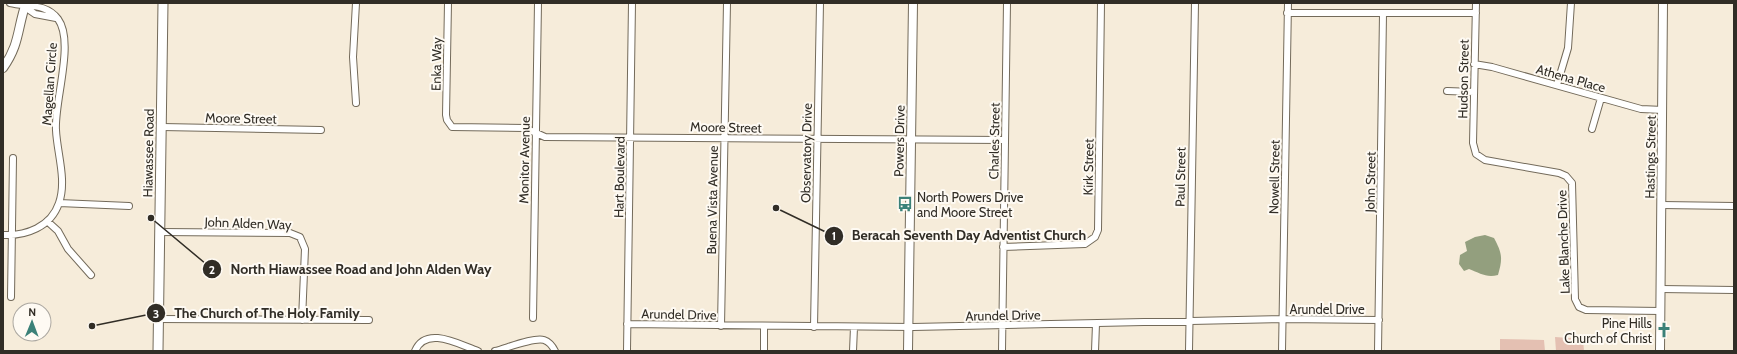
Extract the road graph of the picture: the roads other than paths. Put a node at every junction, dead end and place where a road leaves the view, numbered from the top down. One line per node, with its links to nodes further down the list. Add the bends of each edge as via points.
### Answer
1 (10, 3): 17 (street, Magellan Circle)
2 (163, 3): 30 (main road, Hiawassee Road)
3 (356, 3): 27 (street, via 353,57)
4 (448, 3): 29 (street, Enka Way, via 446,115)
5 (538, 3): 33 (street, Monitor Avenue)
6 (632, 3): 34 (street, Hart Boulevard)
7 (727, 3): 35 (street, Buena Vista Avenue)
8 (820, 3): 36 (street, Observatory Drive)
9 (913, 3): 37 (street, Powers Drive)
10 (1008, 3): 38 (street, Charles Street)
11 (1101, 3): 49 (street, Kirk Street, via 1098,230 1085,244)
12 (1195, 3): 61 (street, Paul Street)
13 (1288, 3): 18 (street, Nowell Street)
14 (1476, 3): 19 (street, Hudson Street)
15 (1571, 3): 23 (street, via 1568,48)
16 (1663, 3): 28 (street, Hastings Street)
17 (25, 5): 22 (street, via 18,43); 41 (street, Magellan Circle, via 35,14 57,18 64,37 56,129 62,187)
18 (1288, 13): 20 (street); 57 (street, Nowell Street)
19 (1476, 13): 20 (street); 21 (street, Hudson Street)
20 (1383, 14): 60 (street, John Street)
21 (1474, 64): 23 (street, Athena Place); 25 (street, Hudson Street)
22 (3, 68)
23 (1557, 85): 26 (street, Athena Place)
24 (1447, 91): 25 (street)
25 (1474, 92): 39 (street, Hudson Street, via 1473,143)
26 (1601, 98): 28 (street, Athena Place, via 1641,109); 31 (street)
27 (356, 103)
28 (1663, 110): 42 (street, Hastings Street)
29 (449, 125): 33 (street, Moore Street, via 457,128 525,128)
30 (162, 127): 32 (street, Moore Street); 46 (main road, Hiawassee Road)
31 (1592, 129)
32 (321, 130)
33 (536, 133): 34 (street, Moore Street, via 545,137); 55 (street, Monitor Avenue)
34 (630, 136): 35 (street, Moore Street); 62 (street, Hart Boulevard)
35 (724, 138): 36 (street, Moore Street); 64 (street, Buena Vista Avenue)
36 (817, 139): 37 (street, Moore Street); 67 (street, Observatory Drive)
37 (911, 139): 38 (street, Moore Street); 69 (street, Powers Drive)
38 (1005, 140): 49 (street, Charles Street)
39 (1476, 154): 54 (street, Lake Blanche Drive, via 1485,160 1559,173 1572,183 1575,299 1579,307 1590,310)
40 (13, 158): 48 (street)
41 (59, 203): 43 (street); 45 (street, Magellan Circle)
42 (1662, 205): 44 (street); 51 (street, Hastings Street)
43 (129, 206)
44 (1734, 206)
45 (47, 221): 48 (street, Magellan Circle, via 26,234); 50 (street, via 58,231 68,249)
46 (160, 232): 56 (main road, Hiawassee Road); 58 (street, John Alden Way, via 290,233 300,237 305,249)
47 (3, 235): 48 (street, Magellan Circle)
48 (12, 236): 53 (street)
49 (1003, 247): 66 (street, Charles Street)
50 (91, 275)
51 (1661, 289): 52 (street); 54 (street, Hastings Street)
52 (1734, 290)
53 (11, 297)
54 (1660, 311): 84 (street, Hastings Street)
55 (533, 318)
56 (159, 319): 58 (street); 70 (main road, Hiawassee Road)
57 (1282, 319): 60 (street, Arundel Drive); 61 (street, Arundel Drive); 82 (street, Nowell Street)
58 (302, 320): 59 (street)
59 (369, 320)
60 (1378, 320): 83 (street, John Street)
61 (1189, 322): 63 (street, Arundel Drive); 81 (street, Paul Street)
62 (627, 324): 64 (street, Arundel Drive); 75 (street, Hart Boulevard)
63 (1096, 324): 66 (street, Arundel Drive); 80 (street)
64 (722, 326): 65 (street, Arundel Drive)
65 (764, 326): 67 (street, Arundel Drive); 76 (street)
66 (1002, 326): 69 (street, Arundel Drive); 79 (street, Charles Street)
67 (814, 327): 68 (street, Arundel Drive)
68 (854, 327): 69 (street, Arundel Drive); 77 (street)
69 (908, 327): 78 (street, Powers Drive)
70 (158, 351)
71 (415, 351): 72 (street, via 424,341 442,338)
72 (478, 351)
73 (495, 351): 74 (street, via 545,340)
74 (555, 351)
75 (627, 351)
76 (764, 351)
77 (853, 351)
78 (908, 351)
79 (1002, 351)
80 (1095, 351)
81 (1189, 351)
82 (1282, 351)
83 (1378, 351)
84 (1660, 351)

